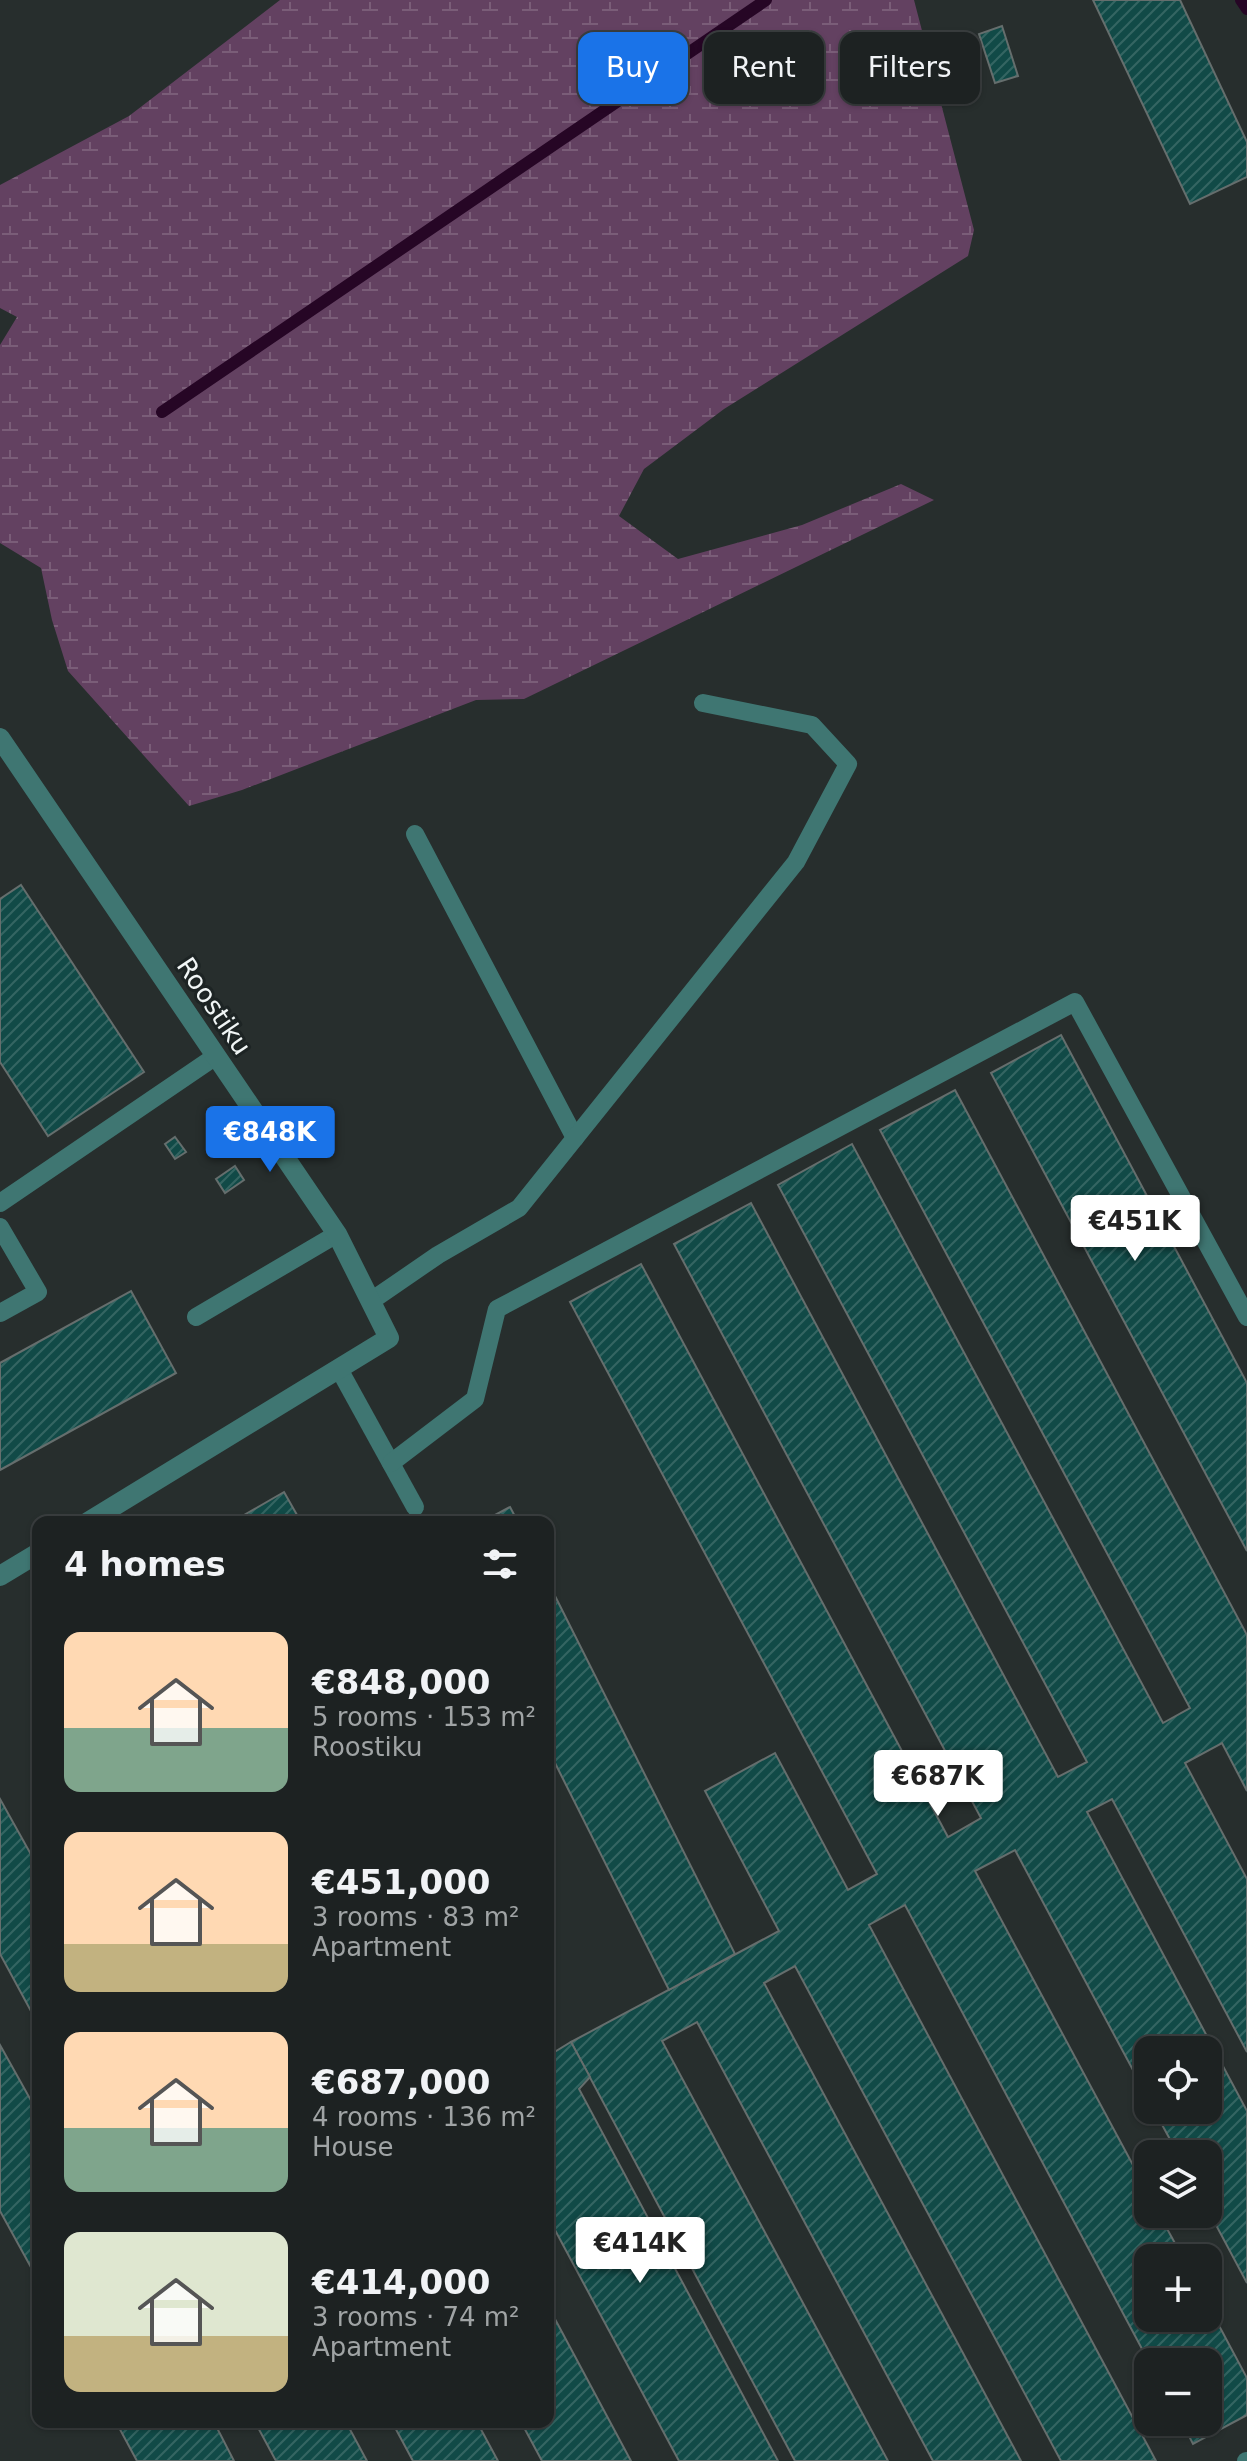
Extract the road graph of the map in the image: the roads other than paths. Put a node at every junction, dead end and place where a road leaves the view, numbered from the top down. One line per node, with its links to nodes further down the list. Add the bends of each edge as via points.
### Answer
1 (703, 703): 5 (lane, via 812,725 848,764 796,862)
2 (0, 738): 4 (street, Roostiku)
3 (415, 834): 5 (lane)
4 (216, 1056): 6 (lane); 8 (street, Roostiku)
5 (575, 1138): 9 (lane, via 519,1208)
6 (0, 1203)
7 (0, 1227): 10 (lane, via 38,1292)
8 (337, 1234): 9 (street, Roostiku); 11 (lane)
9 (371, 1301): 13 (street, Roostiku, via 389,1338)
10 (0, 1313)
11 (196, 1317)
12 (1247, 1317): 14 (lane, via 1075,1002 497,1309 475,1399)
13 (339, 1369): 14 (lane); 16 (street, Roostiku)
14 (391, 1463): 15 (lane)
15 (415, 1507)
16 (105, 1516)
17 (32, 1557): 18 (street)
18 (0, 1576)

